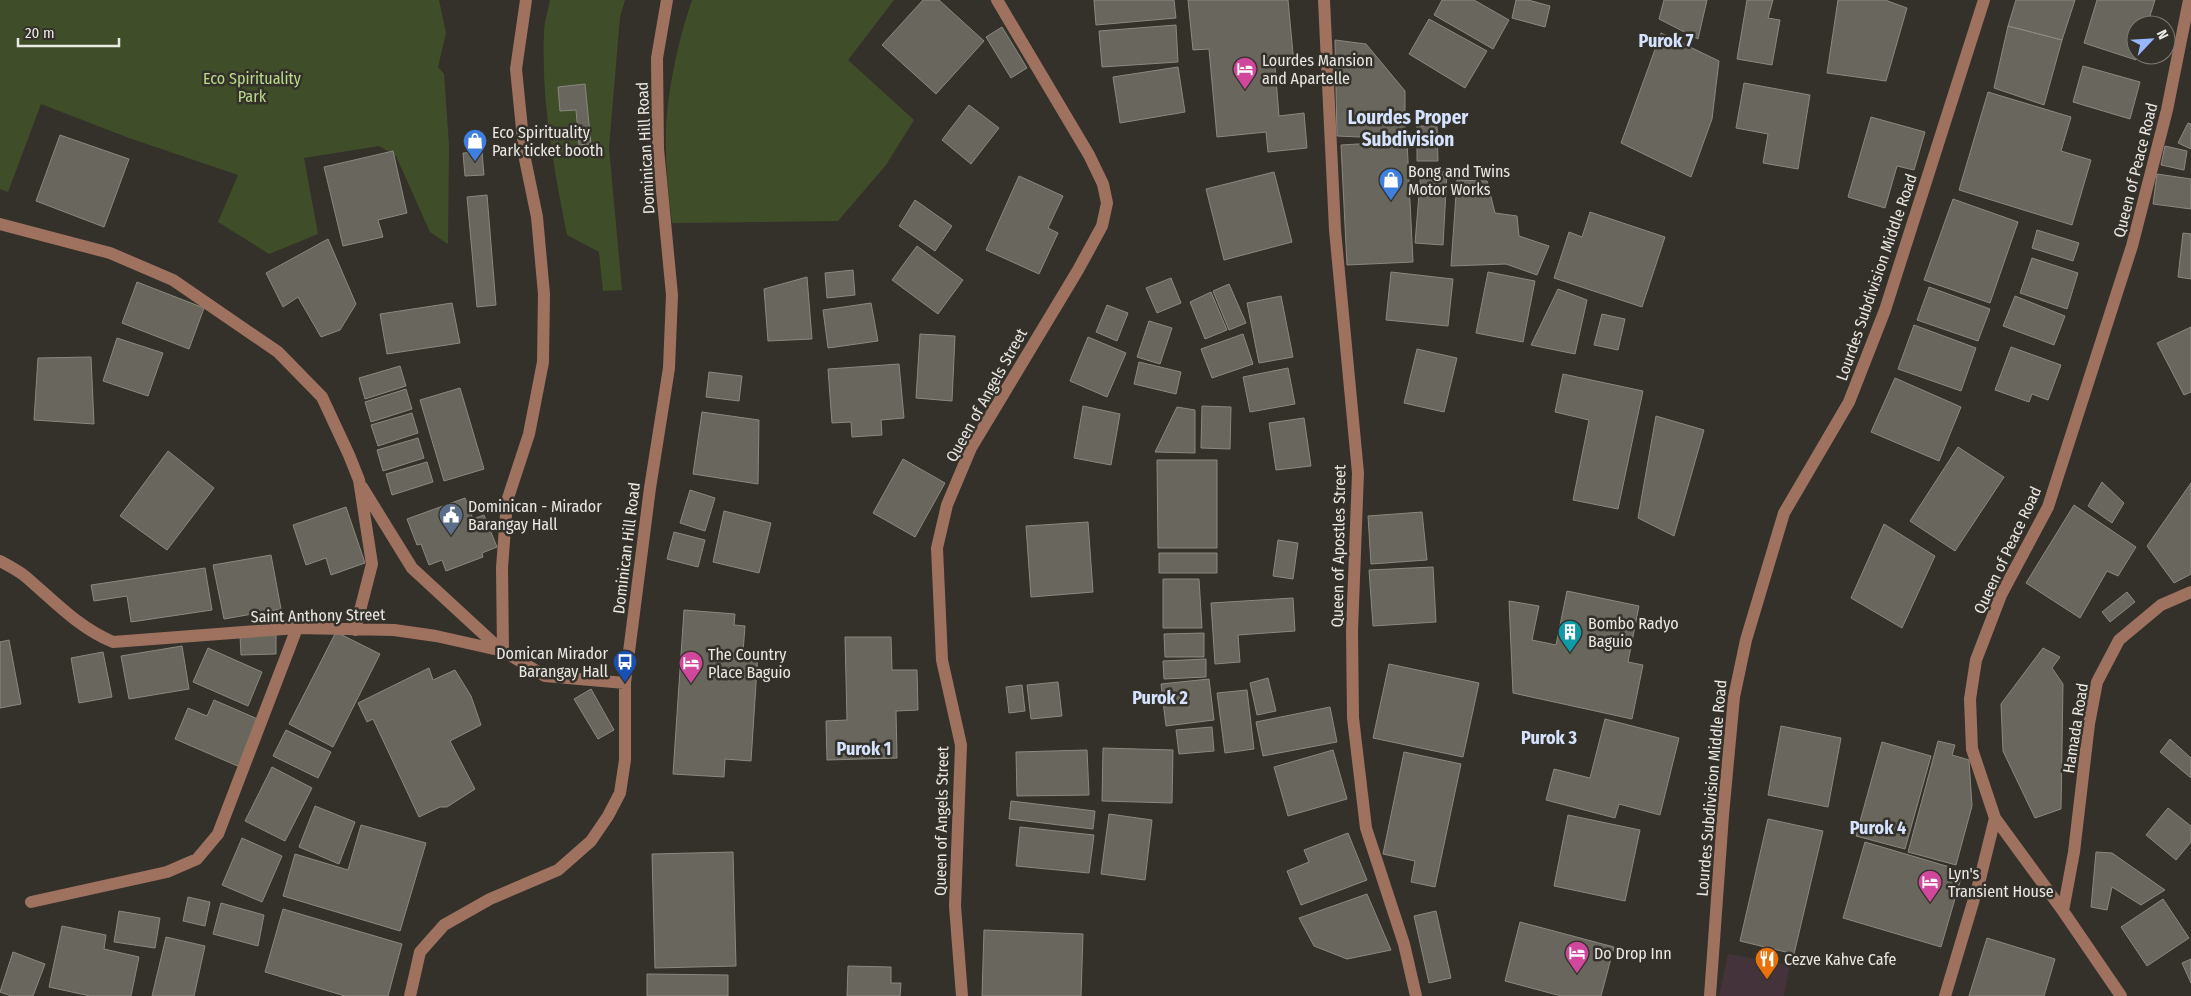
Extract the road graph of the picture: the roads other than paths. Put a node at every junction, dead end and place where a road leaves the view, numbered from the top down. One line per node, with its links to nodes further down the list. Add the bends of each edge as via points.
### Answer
1 (526, 0): 13 (street, via 516,69 525,159 537,217 544,294 543,362 524,450 507,500 502,568)
2 (667, 0): 14 (street, Dominican Hill Road, via 657,58 658,149 672,295 669,368)
3 (997, 0): 19 (street, Queen of Angels Street, via 1089,155 1103,184 1106,204 1102,226 1078,270 972,448 947,505 937,548 942,660 961,745 955,906)
4 (1324, 0): 20 (street, Queen of Apostles Street, via 1335,230 1358,473 1352,631 1353,718 1366,828 1404,944)
5 (1984, 0): 21 (street, Lourdes Subdivision Middle Road, via 1885,310 1849,402 1784,513 1746,640 1734,696)
6 (2189, 0): 15 (street, Queen of Peace Road, via 2167,110 2132,246 2048,507 2001,595 1976,660 1970,700 1972,749)
7 (0, 224): 8 (street, via 110,254 174,280 278,352 322,398)
8 (359, 480): 12 (street, via 372,564); 13 (street, via 412,568)
9 (0, 561): 11 (street, Saint Anthony Street, via 25,576 85,626 113,642)
10 (2191, 592): 17 (street, Hamada Road, via 2161,605 2119,640 2097,682)
11 (297, 628): 12 (street, Saint Anthony Street); 16 (street, via 218,834 197,858 167,872)
12 (355, 630): 13 (street, Saint Anthony Street, via 394,630)
13 (502, 651): 14 (street, Saint Anthony Street, via 545,676)
14 (625, 683): 18 (street, Dominican Hill Road, via 625,760 620,793 591,841 558,870 490,898 444,925 420,952)
15 (1995, 818): 17 (street, Queen of Peace Road); 22 (street)
16 (32, 902)
17 (2063, 911): 23 (street, Queen of Peace Road)
18 (410, 996)
19 (962, 996)
20 (1416, 996)
21 (1710, 996)
22 (1945, 996)
23 (2120, 996)

